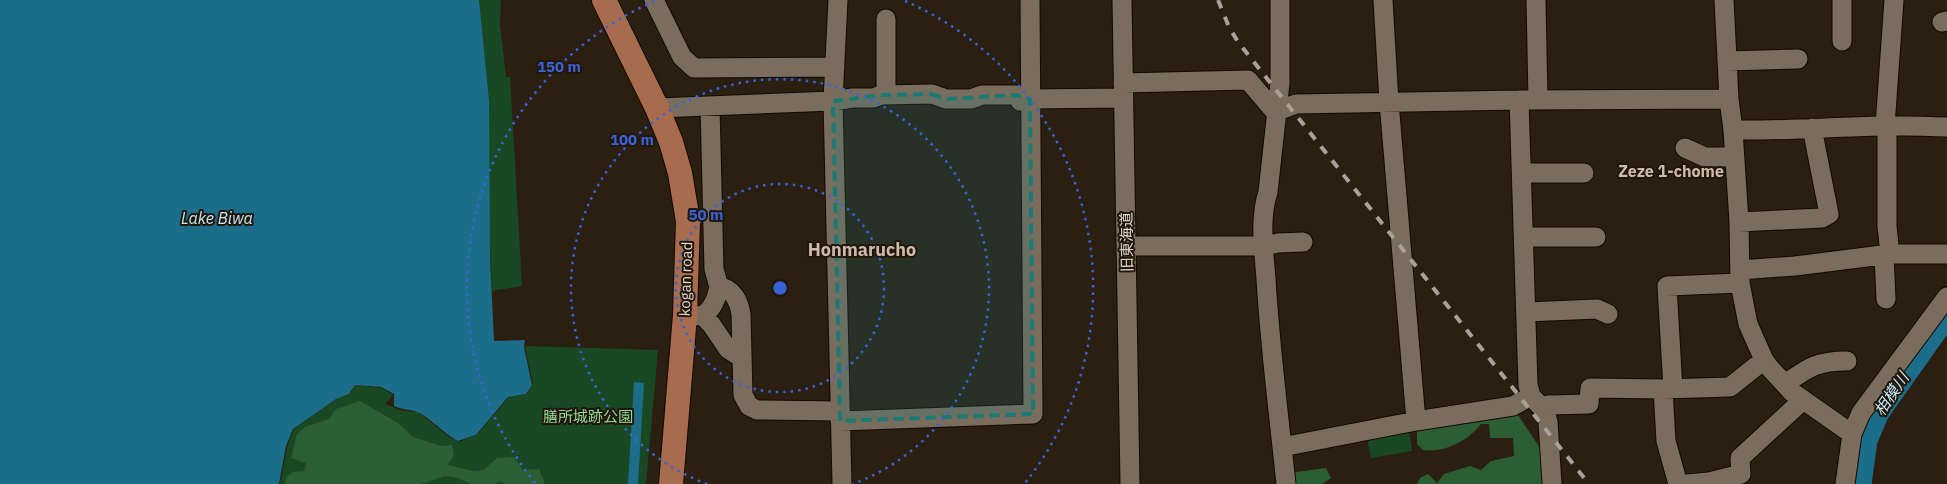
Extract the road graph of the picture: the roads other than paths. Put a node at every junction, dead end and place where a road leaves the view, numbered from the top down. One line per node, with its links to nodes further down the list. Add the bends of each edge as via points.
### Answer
1 (604, 0): 26 (main road, kogan road)
2 (654, 0): 16 (street, via 682,57 694,68)
3 (838, 0): 16 (street)
4 (1030, 0): 19 (street)
5 (1122, 0): 17 (street, 旧東海道)
6 (1280, 0): 27 (street)
7 (1383, 0): 24 (street)
8 (1536, 0): 20 (street)
9 (1842, 0): 13 (street)
10 (1894, 0): 28 (street)
11 (1726, 1): 15 (street)
12 (886, 19): 18 (street)
13 (1842, 41)
14 (1798, 59): 15 (street)
15 (1728, 61): 21 (street)
16 (835, 67): 23 (street)
17 (1123, 91): 19 (street); 27 (street, via 1192,80 1248,80); 40 (street, 旧東海道)
18 (886, 95): 19 (street, via 932,94 946,99 1016,95); 23 (street)
19 (1030, 99): 23 (street, via 937,106 922,101 884,104); 59 (street, via 1033,414)
20 (1538, 99): 21 (street); 22 (street)
21 (1729, 99): 31 (street)
22 (1519, 100): 24 (street); 34 (street)
23 (833, 101): 25 (street); 59 (street)
24 (1389, 102): 27 (street, via 1296,104); 60 (street)
25 (710, 106): 26 (street); 45 (street, via 714,269)
26 (656, 108): 50 (main road, kogan road, via 680,173 688,221)
27 (1277, 113): 41 (street, via 1264,205)
28 (1885, 126): 29 (street); 30 (street); 42 (street)
29 (1947, 127)
30 (1812, 128): 31 (street); 36 (street, via 1829,214 1822,218)
31 (1733, 130): 33 (street)
32 (1686, 148): 33 (street, via 1705,157)
33 (1735, 157): 36 (street)
34 (1522, 173): 35 (street); 37 (street)
35 (1584, 173)
36 (1740, 222): 44 (street)
37 (1524, 237): 38 (street); 48 (street)
38 (1596, 237)
39 (1303, 242): 41 (street)
40 (1128, 246): 41 (street); 65 (street, 旧東海道)
41 (1264, 246): 62 (street)
42 (1887, 254): 43 (street); 44 (street); 47 (street)
43 (1947, 254)
44 (1740, 276): 52 (street, via 1748,324); 55 (street, via 1667,286)
45 (719, 287): 50 (street, via 711,309); 51 (street, via 725,287 739,302)
46 (1947, 296): 61 (street, via 1860,413)
47 (1886, 300)
48 (1526, 312): 49 (street, via 1597,309); 56 (street)
49 (1608, 314)
50 (694, 316): 51 (street, via 711,324 728,348); 63 (main road, kogan road)
51 (742, 358): 59 (street, via 742,395 749,406 757,410)
52 (1764, 360): 54 (street); 55 (street, via 1730,387)
53 (1847, 361): 54 (street, via 1827,361 1808,368)
54 (1785, 384): 57 (street)
55 (1668, 389): 58 (street, via 1590,388 1589,404 1548,405); 68 (street, via 1666,442)
56 (1531, 396): 58 (street); 60 (street, via 1513,406)
57 (1803, 400): 61 (street); 69 (street, via 1740,458 1741,474)
58 (1545, 411): 67 (street)
59 (840, 416): 64 (street)
60 (1416, 421): 62 (street)
61 (1852, 434): 70 (street)
62 (1282, 447): 66 (street)
63 (672, 484)
64 (842, 484)
65 (1130, 484)
66 (1286, 484)
67 (1552, 484)
68 (1678, 484)
69 (1687, 484)
70 (1845, 484)

